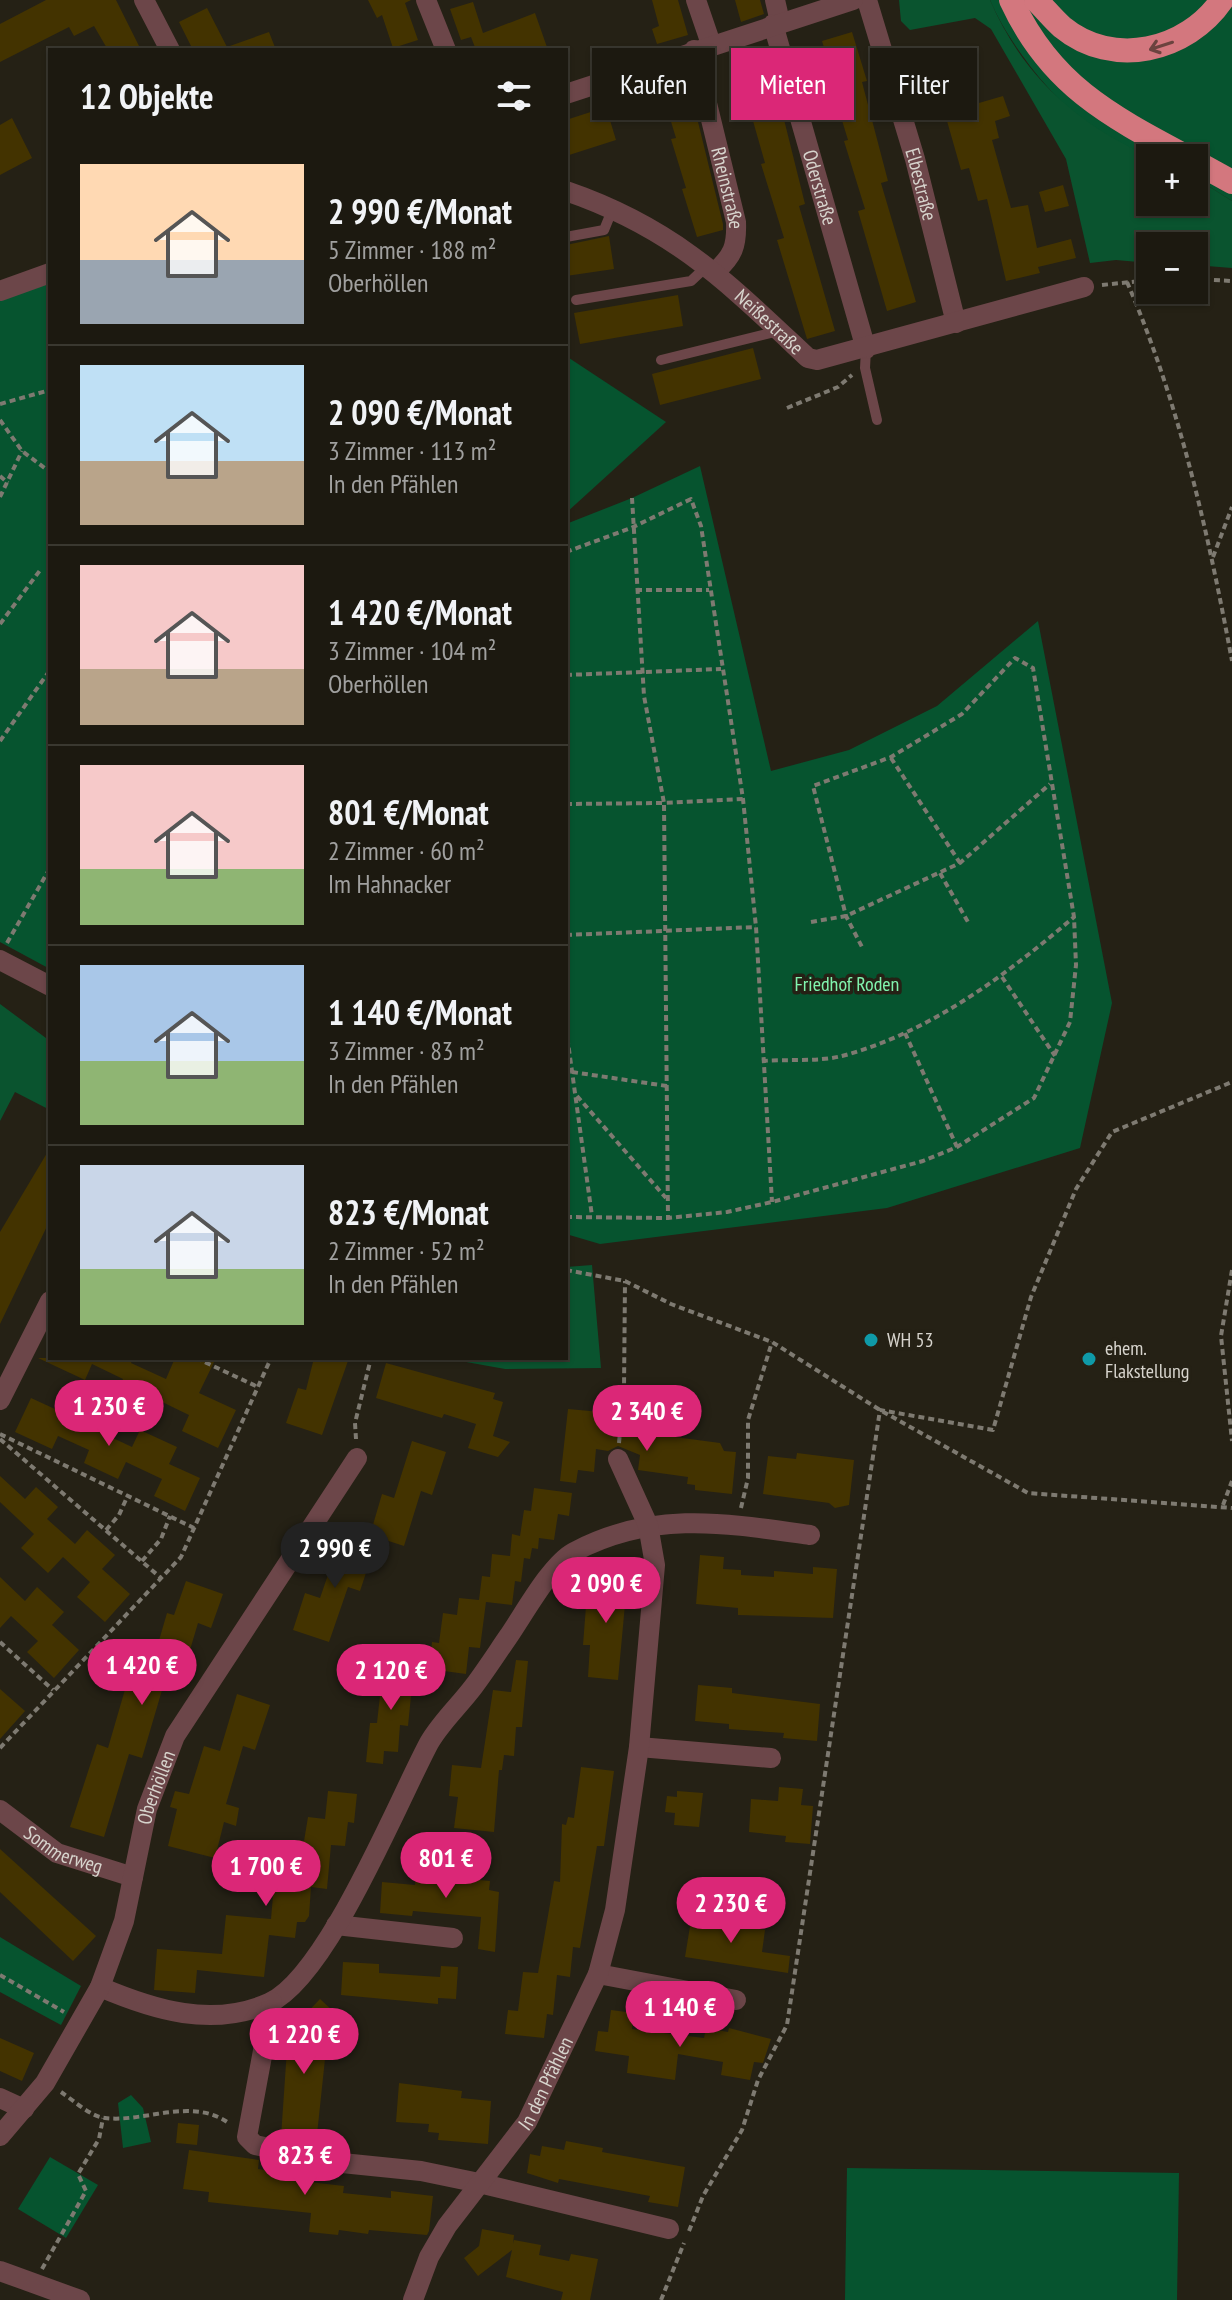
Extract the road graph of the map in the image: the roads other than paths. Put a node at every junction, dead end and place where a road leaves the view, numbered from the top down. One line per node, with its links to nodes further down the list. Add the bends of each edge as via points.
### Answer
1 (144, 0): 12 (street)
2 (426, 0): 13 (street)
3 (696, 0): 11 (street, Rheinstraße)
4 (775, 0): 10 (street, Oderstraße)
5 (853, 0): 10 (street)
6 (867, 0): 26 (street, Elbestraße, via 915,159)
7 (1011, 0): 15 (highway, via 1036,48 1064,80 1100,109)
8 (1036, 0): 9 (highway, one-way to 8, via 1193,31 1147,50 1089,43 1063,28)
9 (1222, 0)
10 (777, 23): 11 (street); 28 (street, Oderstraße)
11 (702, 47): 14 (street); 21 (street, Rheinstraße, via 737,244 729,260)
12 (169, 48)
13 (445, 48)
14 (568, 93)
15 (1164, 144)
16 (1208, 168): 17 (highway)
17 (1232, 182)
18 (568, 192): 19 (street, Neißestraße)
19 (613, 208): 20 (lane, via 604,230); 21 (street, Neißestraße, via 648,225)
20 (568, 237)
21 (711, 269): 25 (lane, via 691,281); 27 (street, Neißestraße)
22 (48, 274): 24 (street)
23 (1084, 287): 26 (street, Neißestraße)
24 (0, 291)
25 (576, 300)
26 (956, 323): 28 (street, Neißestraße)
27 (779, 331): 28 (street, Neißestraße, via 817,360); 29 (lane)
28 (866, 349): 30 (lane)
29 (661, 360)
30 (877, 420)
31 (3, 952): 32 (street)
32 (48, 985)
33 (48, 1305): 34 (street)
34 (0, 1400)
35 (357, 1458): 42 (street, Oberhöllen, via 175,1736 147,1809)
36 (618, 1459): 37 (street, In den Pfählen)
37 (648, 1525): 38 (street, via 737,1525); 39 (street, In den Pfählen, via 654,1595); 43 (street, via 575,1552 551,1576 431,1739)
38 (810, 1535)
39 (639, 1747): 40 (street); 45 (street, In den Pfählen, via 617,1896)
40 (771, 1758)
41 (0, 1810): 42 (street, Sommerweg, via 57,1853)
42 (133, 1877): 46 (street, Oberhöllen)
43 (336, 1925): 44 (street); 48 (street, via 308,1966)
44 (453, 1938)
45 (598, 1974): 47 (street); 52 (street, In den Pfählen, via 527,2122)
46 (100, 1987): 48 (street, via 136,2003 184,2014 216,2016); 50 (street, Oberhöllen, via 45,2083)
47 (736, 2000)
48 (272, 2002): 52 (street, via 247,2137 255,2145)
49 (0, 2098): 50 (street)
50 (24, 2109): 51 (street, Oberhöllen)
51 (0, 2136)
52 (479, 2183): 53 (street); 56 (street, In den Pfählen, via 429,2257)
53 (669, 2229)
54 (0, 2271): 55 (street)
55 (80, 2300)
56 (413, 2300)

